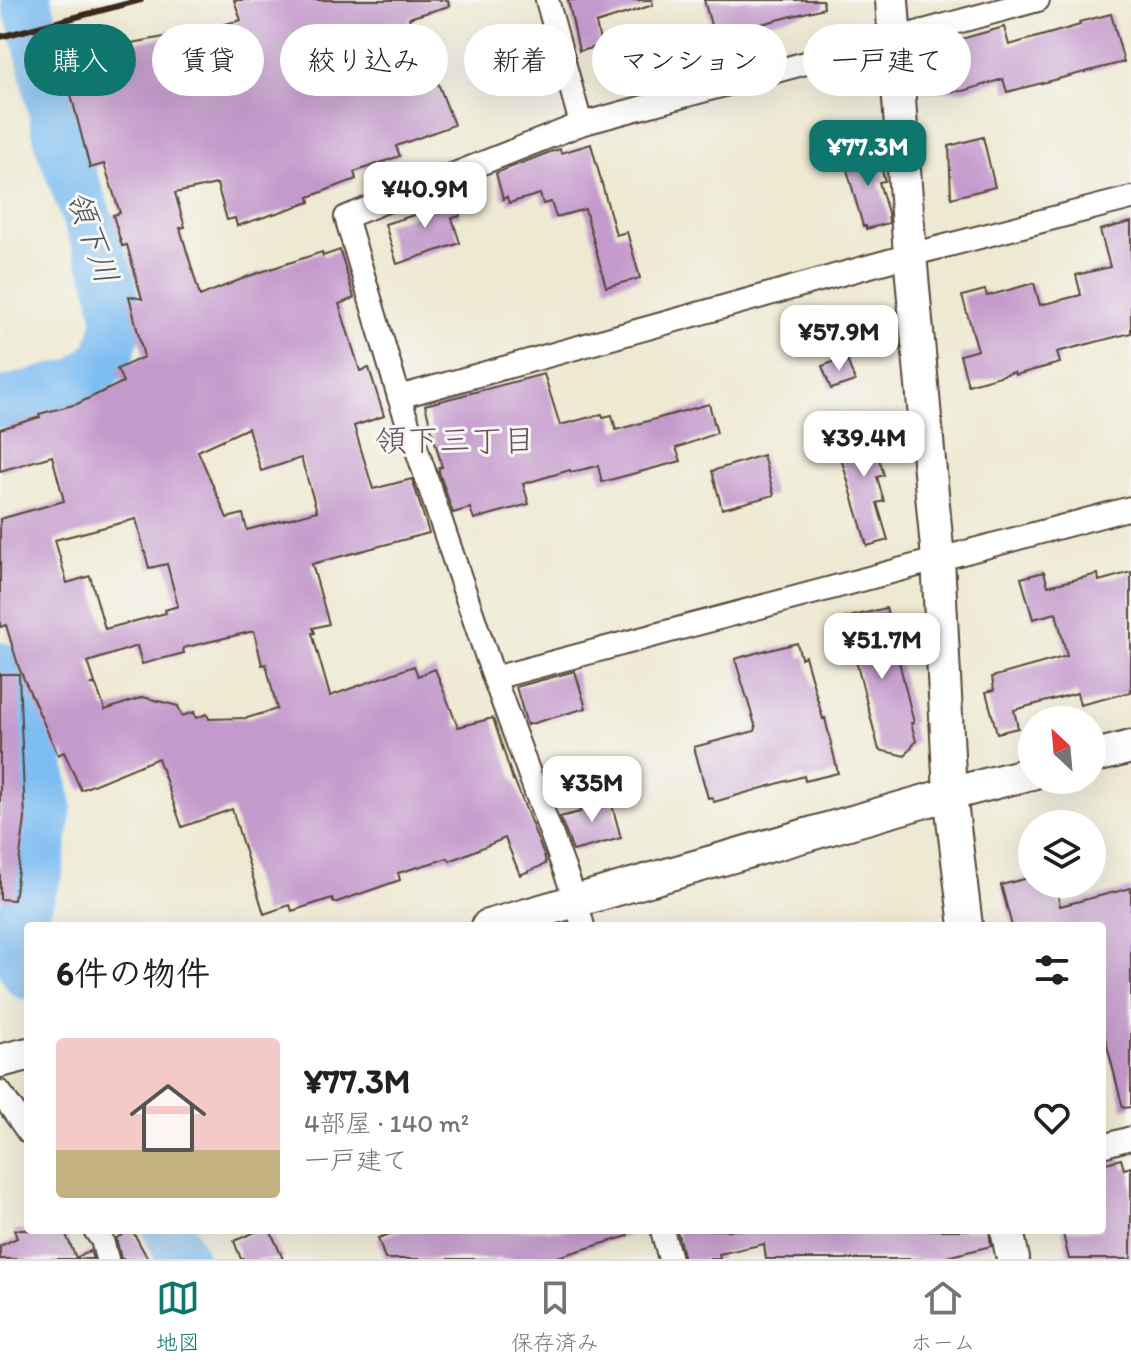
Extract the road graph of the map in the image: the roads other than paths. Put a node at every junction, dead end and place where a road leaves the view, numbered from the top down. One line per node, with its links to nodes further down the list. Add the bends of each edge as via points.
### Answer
1 (547, 0): 8 (street)
2 (892, 0): 4 (street)
3 (1038, 0): 5 (street)
4 (894, 24)
5 (950, 24)
6 (803, 64): 8 (street)
7 (899, 96): 10 (street)
8 (581, 124): 11 (street, via 346,217)
9 (1131, 198): 10 (street)
10 (910, 255): 11 (street); 13 (street)
11 (399, 397): 14 (street)
12 (1131, 508): 13 (street)
13 (938, 559): 14 (street); 18 (street)
14 (494, 678): 19 (street)
15 (1131, 747): 16 (street)
16 (1106, 753)
17 (1018, 777): 18 (street)
18 (950, 794): 19 (street); 21 (street)
19 (580, 914): 20 (street)
20 (519, 922)
21 (966, 922)
22 (24, 1055): 23 (street)
23 (0, 1061)
24 (0, 1092): 25 (street)
25 (24, 1126)
26 (1131, 1138): 27 (street)
27 (1106, 1145)
28 (98, 1234): 31 (street)
29 (663, 1234): 32 (street)
30 (1008, 1234): 33 (street)
31 (107, 1259)
32 (670, 1259)
33 (1013, 1259)

